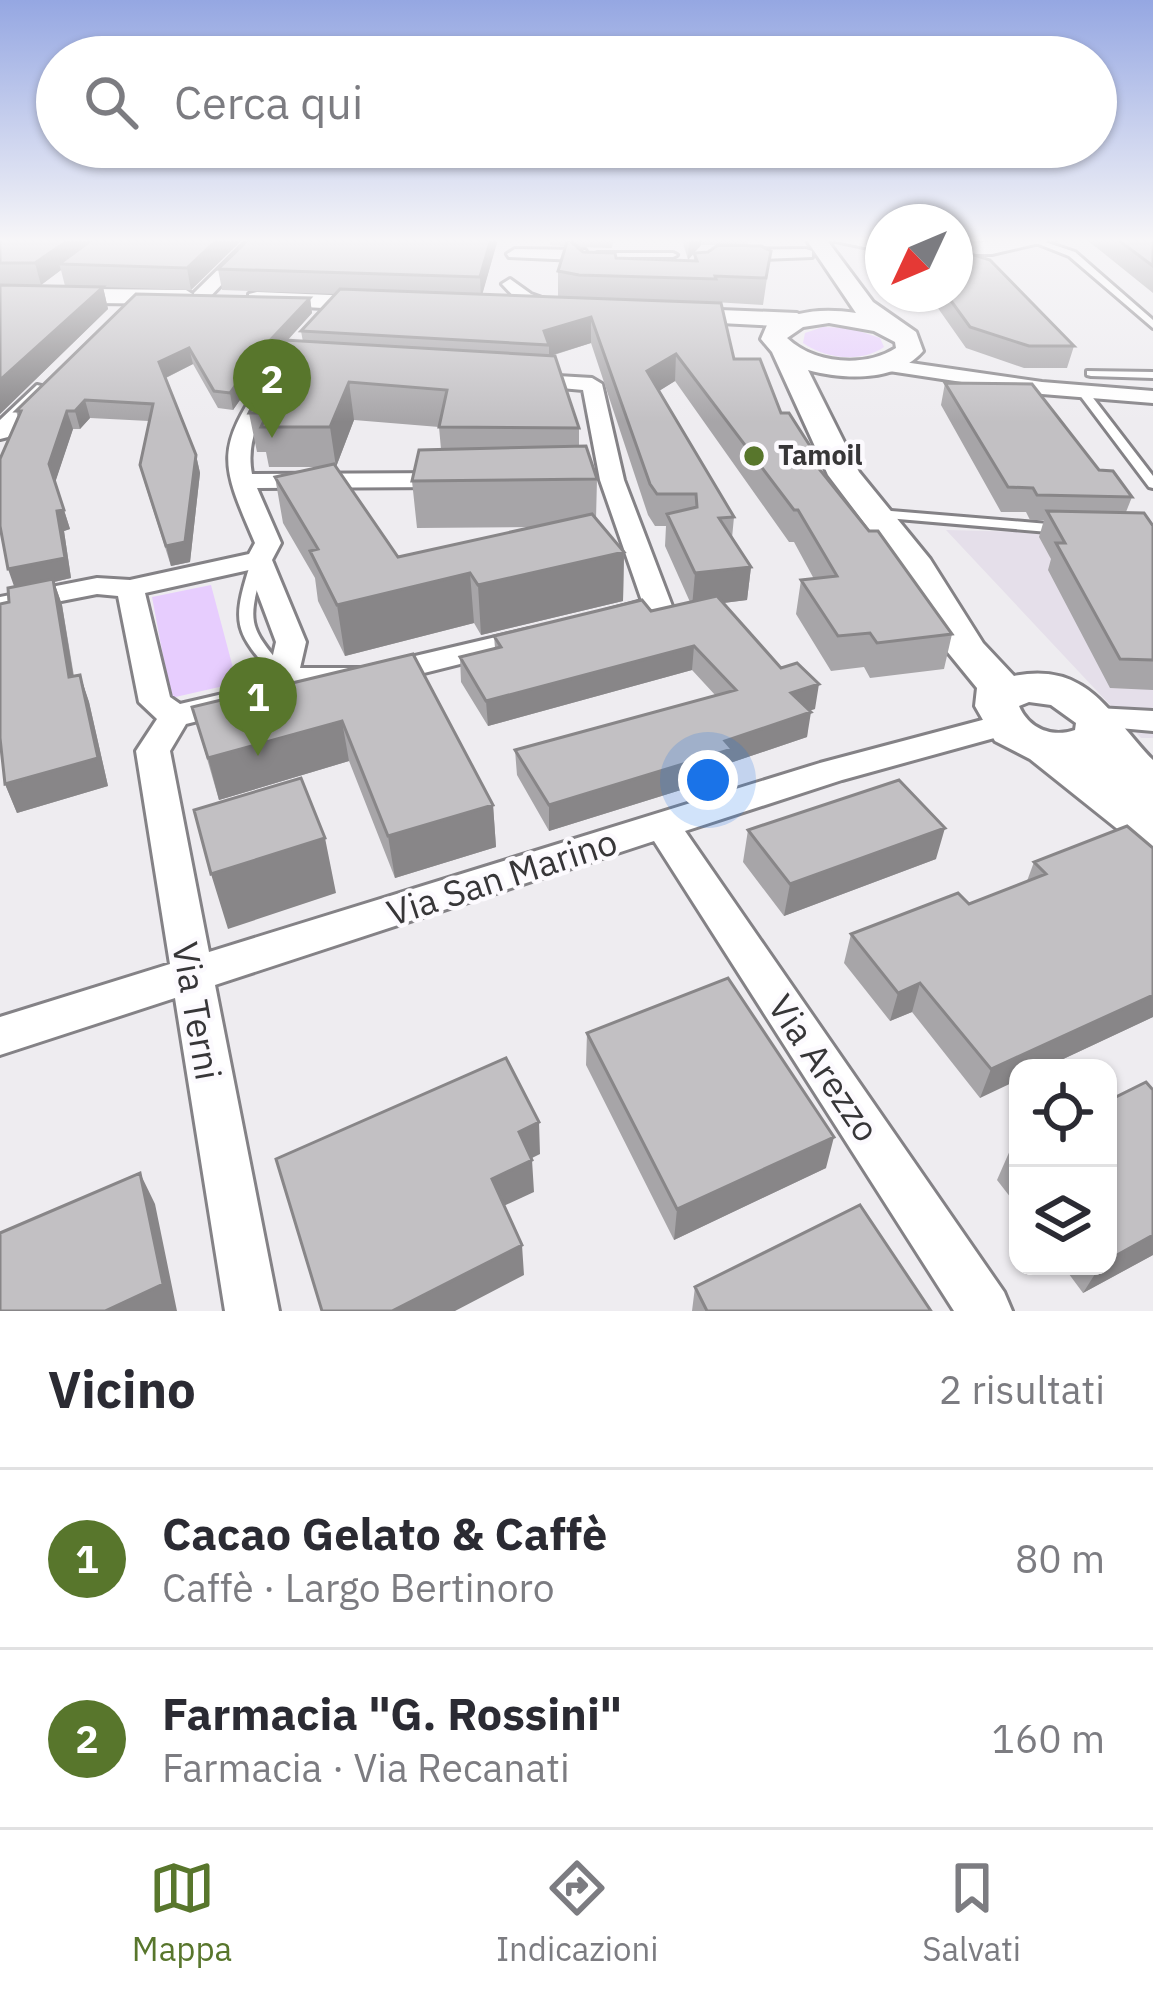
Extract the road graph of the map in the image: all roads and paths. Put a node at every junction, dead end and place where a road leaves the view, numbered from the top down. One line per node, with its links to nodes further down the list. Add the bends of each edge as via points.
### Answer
1 (134, 300): 14 (street)
2 (288, 300): 8 (street)
3 (504, 300): 10 (street)
4 (532, 300): 11 (street)
5 (825, 300): 15 (main road)
6 (859, 300): 18 (main road)
7 (1125, 300): 17 (lane)
8 (338, 302): 9 (street); 16 (street)
9 (400, 305)
10 (501, 307): 11 (street)
11 (584, 311)
12 (647, 314): 13 (street)
13 (694, 316): 15 (street); 19 (street)
14 (117, 317)
15 (806, 318): 18 (main road, via 856,318); 19 (main road, via 776,330)
16 (322, 321)
17 (1153, 325)
18 (901, 335): 22 (main road, via 907,355); 25 (street, via 950,361)
19 (780, 346): 22 (main road, via 824,364); 31 (main road, via 844,475)
20 (67, 366): 27 (street)
21 (295, 366): 29 (street, via 248,415 235,448)
22 (877, 366): 25 (street); 31 (main road, via 843,384 841,421)
23 (1153, 375): 25 (lane)
24 (497, 378): 37 (street, via 592,384 600,480 658,606)
25 (1087, 382): 26 (street); 30 (lane)
26 (1153, 397)
27 (0, 432)
28 (470, 480): 29 (street)
29 (240, 481): 33 (street, via 268,543)
30 (1153, 484)
31 (879, 514): 32 (lane); 34 (main road)
32 (1070, 529)
33 (259, 560): 35 (street); 39 (street, via 291,642)
34 (917, 567): 40 (main road); 43 (main road)
35 (130, 588): 36 (street, via 97,586); 41 (street, via 155,702)
36 (0, 605)
37 (590, 623)
38 (545, 634): 39 (street, via 364,678)
39 (283, 677): 41 (street, via 250,698)
40 (1051, 689): 43 (main road, via 1021,688); 44 (main road, via 1086,706)
41 (176, 716): 48 (street, Via Terni, via 153,751)
42 (1153, 721): 44 (street)
43 (1017, 724): 44 (main road, via 1074,749 1086,746); 46 (street, Via San Marino); 47 (main road)
44 (1098, 726): 45 (main road)
45 (1153, 789)
46 (662, 825): 48 (street, Via San Marino); 51 (street, Via Arezzo)
47 (1153, 830)
48 (191, 977): 49 (street, Via San Marino); 50 (street, Via Terni)
49 (0, 1036)
50 (252, 1311)
51 (985, 1311)

